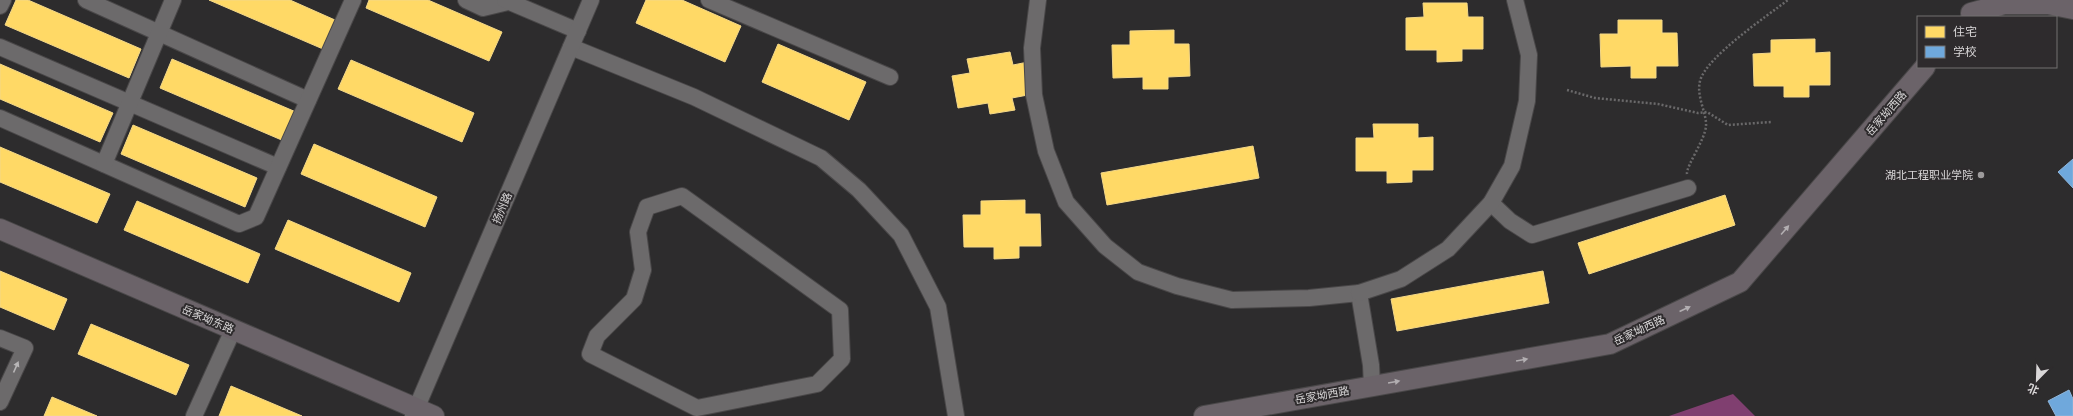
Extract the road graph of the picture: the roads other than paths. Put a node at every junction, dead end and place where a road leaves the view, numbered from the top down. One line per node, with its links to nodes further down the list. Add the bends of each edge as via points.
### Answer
1 (3, 0): 11 (street)
2 (86, 0): 15 (street)
3 (173, 0): 15 (street)
4 (466, 0): 9 (street, via 484,8)
5 (591, 0): 14 (street, 扬州路)
6 (709, 0): 19 (street)
7 (1038, 0): 28 (street, via 1032,48 1034,95 1046,151 1066,202 1105,246 1138,272 1176,286 1232,300)
8 (1515, 0): 26 (street, via 1529,55 1527,101 1512,166)
9 (506, 1): 14 (street)
10 (348, 2): 20 (street)
11 (0, 6)
12 (2073, 9): 13 (main road, via 2048,4 2004,4)
13 (1973, 10)
14 (578, 31): 17 (street, 扬州路)
15 (158, 32): 20 (street); 21 (street)
16 (0, 47): 21 (street)
17 (571, 47): 35 (street, 扬州路); 37 (street, via 694,97 821,158 859,190 901,235 938,307)
18 (1924, 68): 31 (main road, 岳家坳西路, one-way to 18, via 1610,344 1740,282)
19 (890, 77)
20 (308, 100): 24 (street)
21 (129, 103): 23 (street); 24 (street)
22 (0, 118): 23 (street)
23 (104, 164): 24 (street, via 239,224 256,217)
24 (278, 168)
25 (1688, 188): 26 (street, via 1532,235 1510,221)
26 (1491, 203): 28 (street, via 1448,249 1401,279)
27 (0, 229): 29 (main road, 岳家坳东路)
28 (1359, 294): 31 (street)
29 (232, 330): 35 (main road, 岳家坳东路); 36 (street)
30 (0, 338): 32 (street, one-way to 30, via 25,348)
31 (1372, 386): 33 (main road, 岳家坳西路)
32 (0, 402)
33 (1264, 411): 38 (main road, 岳家坳西路)
34 (696, 412): 34 (street, via 817,384 842,359 840,310 682,196 647,207 638,232 643,270 634,299 597,336 590,354)
35 (421, 414)
36 (194, 416)
37 (956, 416)
38 (1204, 416)

